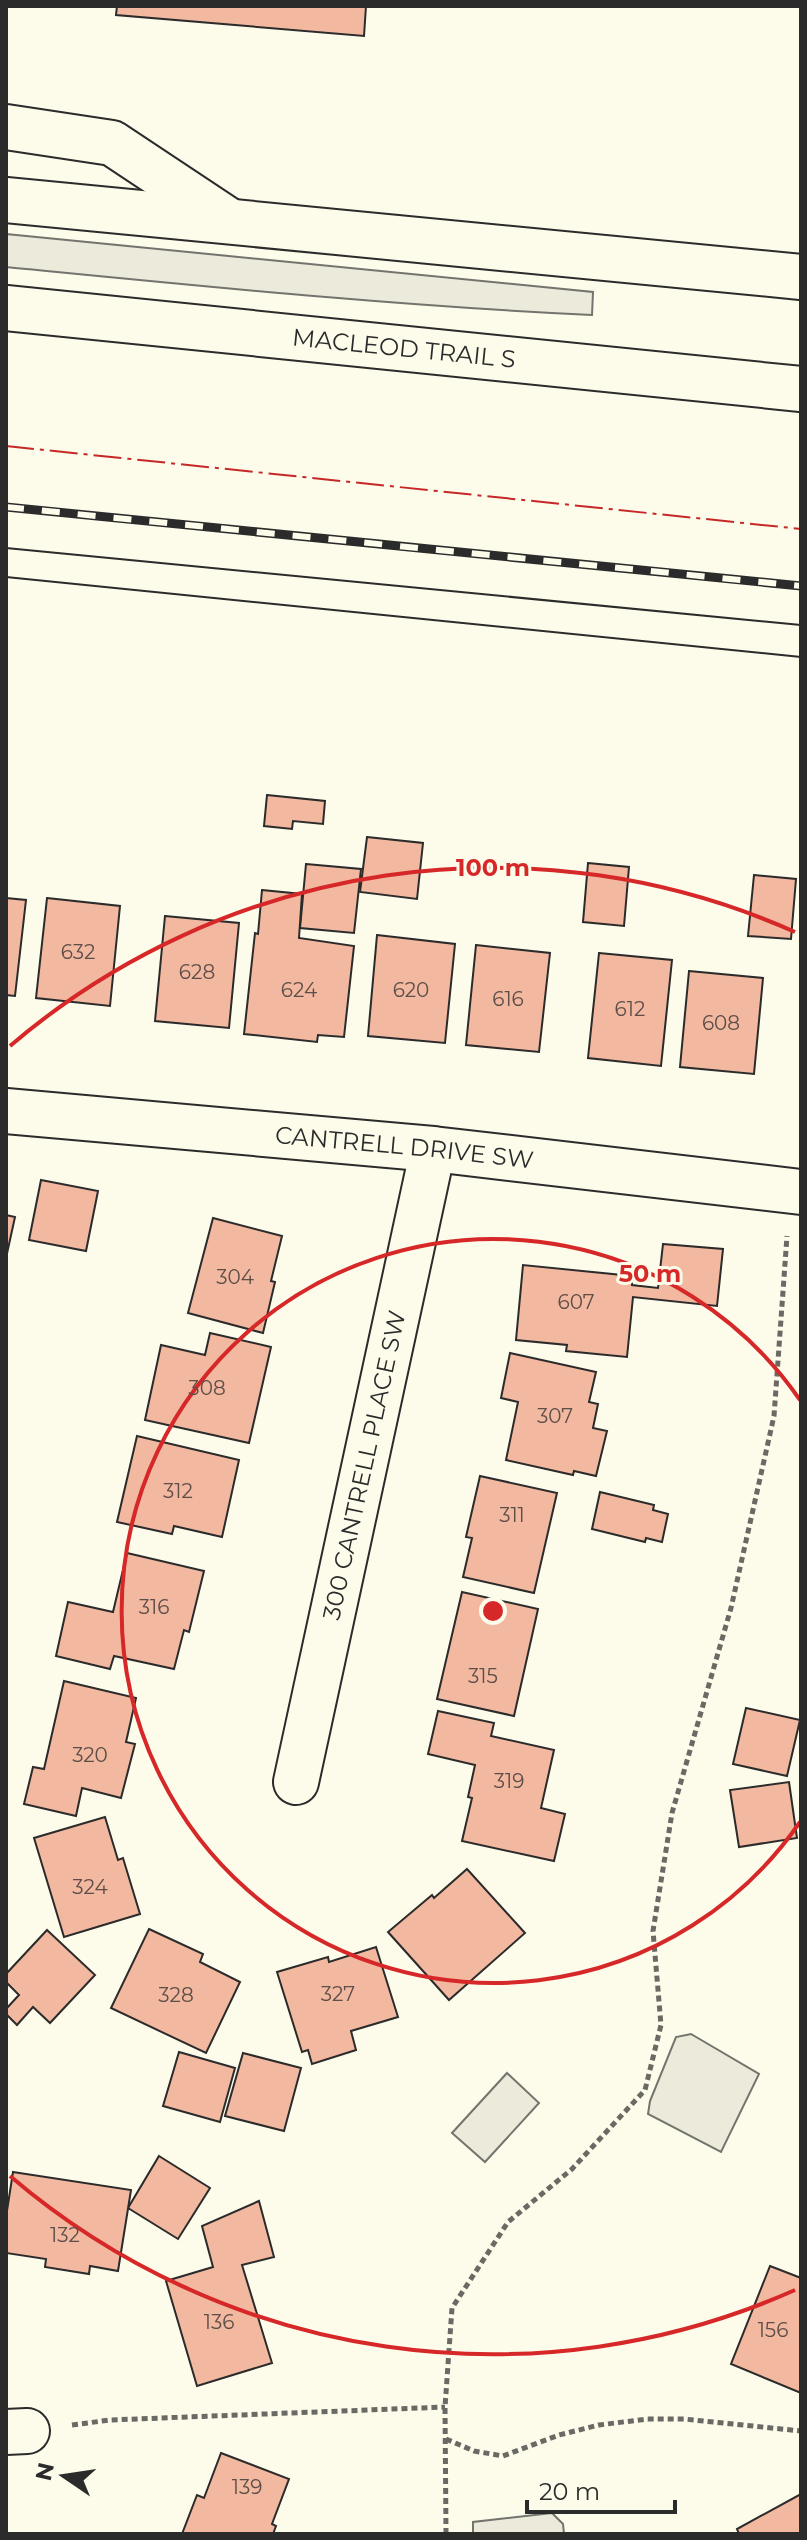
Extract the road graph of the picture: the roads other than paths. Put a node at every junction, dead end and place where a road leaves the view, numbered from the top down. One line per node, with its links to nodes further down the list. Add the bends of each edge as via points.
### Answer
1 (6, 127): 3 (main road, via 112,143)
2 (6, 200): 3 (main road)
3 (230, 222): 4 (main road)
4 (801, 277)
5 (6, 308): 6 (main road, MACLEOD TRAIL S)
6 (801, 389)
7 (6, 1111): 8 (main road, CANTRELL DRIVE SW)
8 (433, 1149): 9 (main road, CANTRELL DRIVE SW); 10 (main road, 300 CANTRELL PLACE SW)
9 (798, 1192)
10 (296, 1782)

